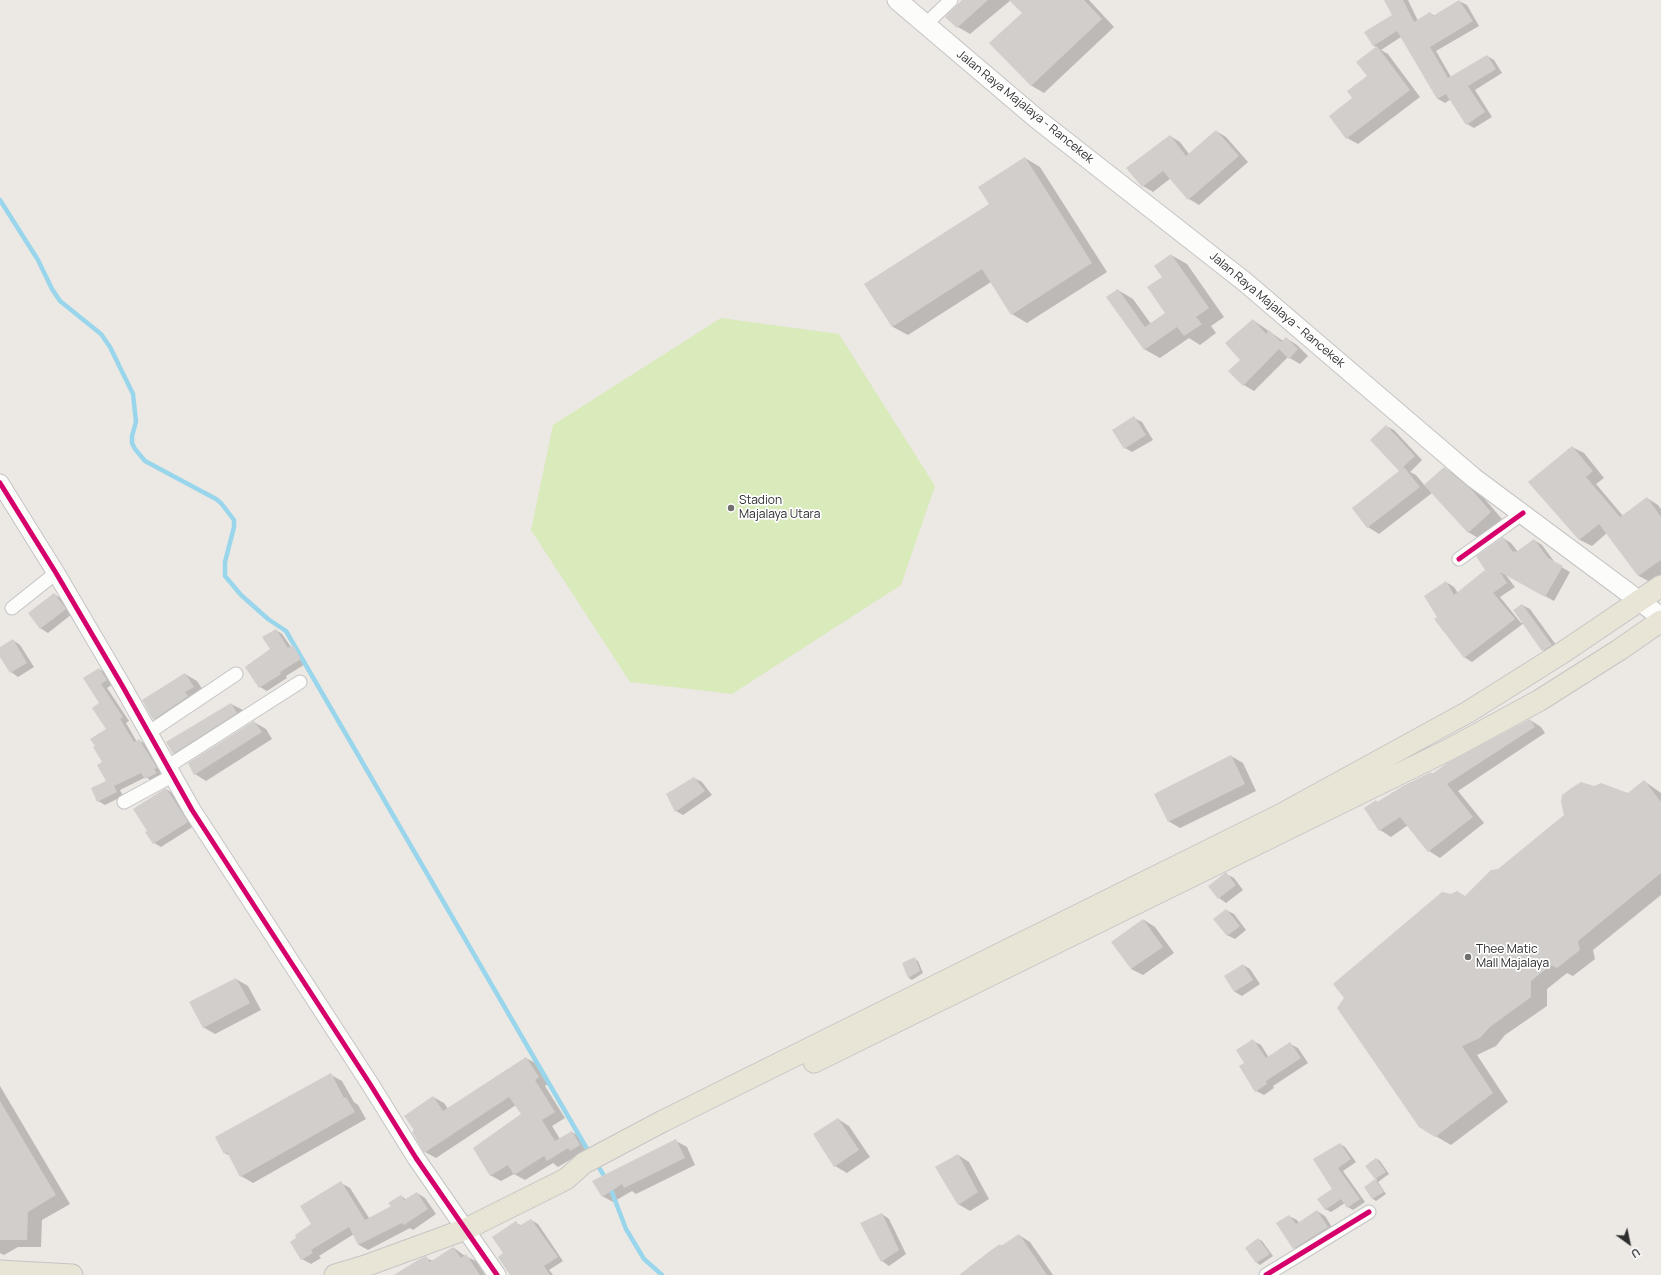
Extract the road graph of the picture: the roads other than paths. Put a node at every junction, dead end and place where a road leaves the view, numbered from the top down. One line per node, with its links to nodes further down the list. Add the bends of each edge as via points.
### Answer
1 (896, 0): 3 (main road, Jalan Raya Majalaya - Rancekek)
2 (951, 0): 3 (street)
3 (925, 25): 5 (main road, Jalan Raya Majalaya - Rancekek, via 1037,120 1245,282 1474,478)
4 (0, 484): 7 (street)
5 (1522, 513): 6 (street); 9 (main road, Jalan Raya Majalaya - Rancekek)
6 (1459, 559)
7 (56, 573): 10 (street); 15 (street)
8 (1661, 586): 9 (main road)
9 (1639, 601): 11 (main road, Jalan Raya Majalaya - Rancekek); 18 (main road, via 1565,652 1468,712 1280,815 656,1124 584,1163)
10 (12, 608)
11 (1661, 617)
12 (1661, 622): 18 (main road, via 1540,700 1450,749 593,1171)
13 (236, 674): 15 (street)
14 (300, 682): 16 (street)
15 (148, 733): 16 (street)
16 (170, 771): 17 (street); 20 (street, via 192,810 416,1158)
17 (124, 802)
18 (566, 1178): 20 (main road)
19 (1369, 1212): 25 (street)
20 (466, 1229): 23 (main road); 24 (street)
21 (0, 1271): 22 (main road)
22 (72, 1275)
23 (334, 1275)
24 (497, 1275)
25 (1266, 1275)

